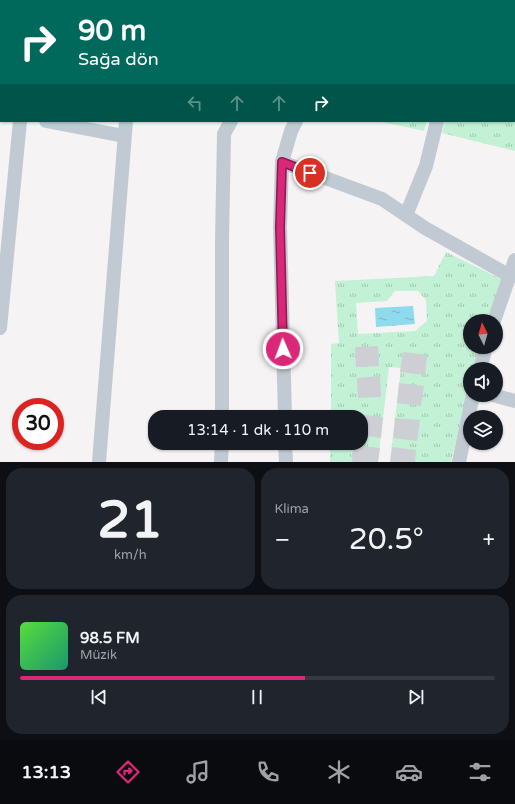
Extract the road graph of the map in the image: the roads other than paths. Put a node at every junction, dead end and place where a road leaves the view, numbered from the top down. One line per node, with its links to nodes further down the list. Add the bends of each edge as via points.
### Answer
1 (20, 122): 10 (street)
2 (51, 122): 7 (street)
3 (126, 122): 7 (street)
4 (230, 122): 18 (street, via 224,134)
5 (296, 122): 8 (street)
6 (437, 122): 9 (street, via 426,166)
7 (124, 136): 22 (street)
8 (282, 162): 9 (street, via 382,199); 19 (street, via 280,227)
9 (406, 215): 12 (street)
10 (5, 239): 14 (street)
11 (515, 260): 12 (street)
12 (512, 276): 13 (street)
13 (497, 314)
14 (0, 328)
15 (503, 398): 16 (street)
16 (515, 401)
17 (472, 402): 25 (street)
18 (222, 410)
19 (285, 410)
20 (222, 450): 23 (street)
21 (285, 450): 24 (street)
22 (99, 462)
23 (221, 462)
24 (286, 462)
25 (459, 462)

